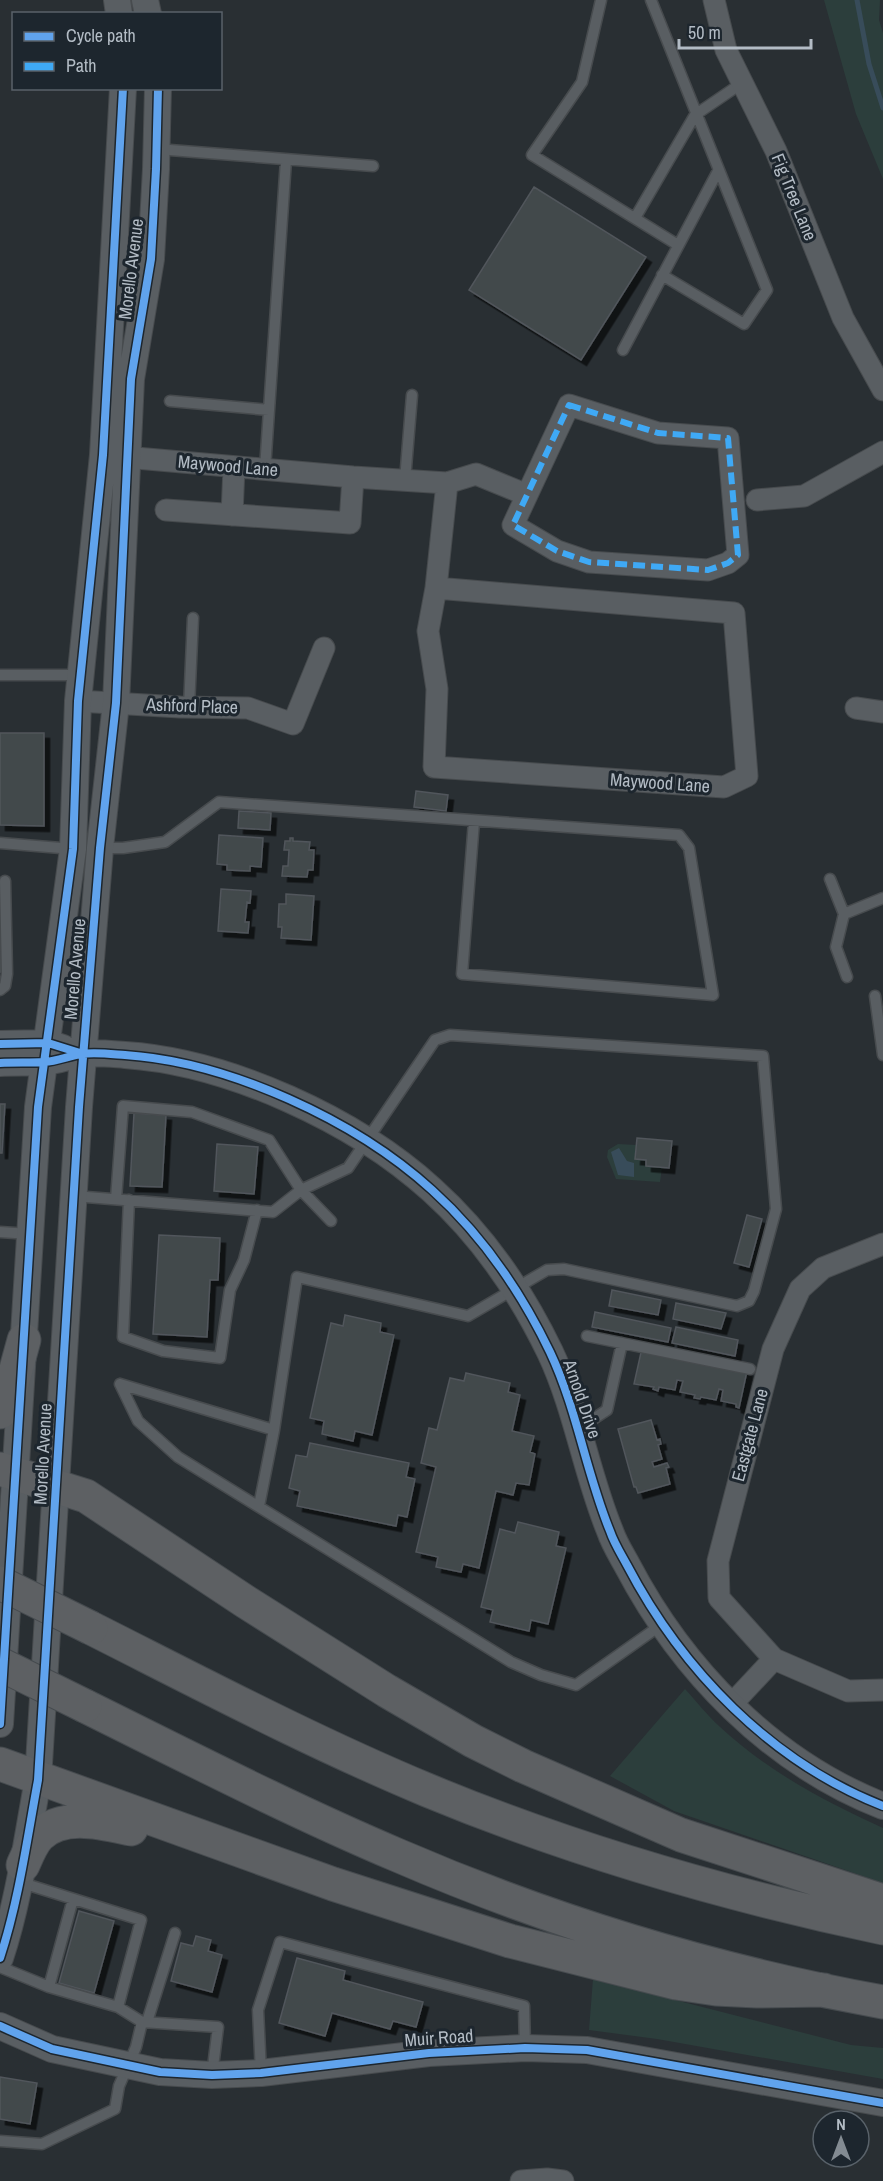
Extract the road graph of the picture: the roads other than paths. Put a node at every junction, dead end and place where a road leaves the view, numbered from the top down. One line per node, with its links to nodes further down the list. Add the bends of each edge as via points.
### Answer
1 (601, 0): 12 (lane, via 582,82 532,155)
2 (651, 0): 7 (lane)
3 (714, 0): 4 (street, Fig Tree Lane, via 726,50)
4 (742, 83): 7 (lane); 16 (street, Fig Tree Lane, via 776,151 843,318)
5 (123, 90): 21 (street, Morello Avenue)
6 (158, 90): 8 (street, Morello Avenue)
7 (695, 115): 11 (lane); 12 (lane)
8 (156, 149): 9 (lane); 21 (street, Morello Avenue, via 151,258)
9 (286, 160): 10 (lane); 19 (lane)
10 (373, 166)
11 (718, 171): 13 (lane); 14 (lane, via 767,290 744,324)
12 (635, 218): 13 (lane)
13 (678, 245): 14 (lane)
14 (662, 276): 15 (lane)
15 (623, 350)
16 (883, 390)
17 (412, 395): 25 (lane)
18 (170, 401): 19 (lane)
19 (269, 410): 23 (lane)
20 (883, 452): 28 (street, via 804,496)
21 (115, 456): 22 (street, Maywood Lane); 35 (street, Morello Avenue); 37 (street, Morello Avenue)
22 (234, 466): 23 (street, Maywood Lane); 30 (street)
23 (264, 469): 24 (street, Maywood Lane)
24 (353, 477): 25 (street, Maywood Lane); 30 (street, via 350,523)
25 (405, 480): 26 (street, Maywood Lane)
26 (447, 483): 27 (street, Maywood Lane, via 476,474); 31 (street, Maywood Lane)
27 (527, 495): 27 (street, via 570,405 658,433 728,438 738,555 708,570 589,562 556,551 513,525)
28 (757, 500)
29 (166, 510): 30 (street)
30 (232, 514)
31 (436, 588): 31 (street, Maywood Lane, via 428,631 437,689 434,767 724,787 747,776 734,614)
32 (193, 618): 38 (lane)
33 (324, 648): 38 (street, Ashford Place, via 293,724 248,708)
34 (0, 675): 35 (lane)
35 (80, 675): 36 (street, Morello Avenue)
36 (78, 701): 37 (street, Ashford Place); 43 (street, Morello Avenue)
37 (116, 703): 38 (street, Ashford Place); 43 (street, Morello Avenue)
38 (189, 707)
39 (856, 708): 40 (street)
40 (883, 712)
41 (474, 821): 41 (lane, via 679,835 689,848 713,995 462,974); 43 (lane, via 219,802 165,842)
42 (0, 843): 43 (lane)
43 (87, 849): 52 (street, Morello Avenue); 53 (street, Morello Avenue)
44 (830, 879): 47 (lane)
45 (5, 881): 49 (lane, via 7,974)
46 (883, 898): 47 (lane)
47 (844, 914): 48 (lane, via 836,947)
48 (847, 977)
49 (0, 990)
50 (875, 996): 54 (lane)
51 (0, 1044): 52 (street, Arnold Drive)
52 (46, 1052): 53 (street, Arnold Drive); 55 (street, Arnold Drive); 64 (street, Morello Avenue, via 38,1107)
53 (83, 1054): 56 (street, Arnold Drive, via 128,1055 226,1075 293,1101); 58 (street, Morello Avenue)
54 (883, 1054)
55 (0, 1063)
56 (365, 1140): 57 (lane, via 348,1168); 66 (street, Arnold Drive, via 434,1191 489,1252); 66 (lane, via 435,1040 450,1035 763,1056 776,1209 749,1301 737,1306 564,1269 547,1269)
57 (301, 1190): 59 (lane, via 269,1140 192,1112 123,1106); 61 (lane, via 273,1212); 62 (lane)
58 (74, 1196): 59 (lane); 75 (street, Morello Avenue)
59 (116, 1199): 60 (lane)
60 (129, 1200): 61 (lane); 61 (lane, via 123,1336 163,1351 220,1358 230,1290 244,1260)
61 (257, 1210)
62 (330, 1221)
63 (0, 1232): 64 (lane)
64 (30, 1234): 68 (street, Morello Avenue)
65 (883, 1244): 79 (street, Eastgate Lane, via 823,1268 800,1289 770,1360 718,1561 719,1598)
66 (515, 1288): 72 (lane, via 468,1316 297,1277); 73 (street, Arnold Drive, via 551,1356)
67 (587, 1336): 69 (lane)
68 (24, 1340): 71 (highway, via 6,1406); 74 (street, Morello Avenue)
69 (622, 1343): 70 (lane); 73 (lane, via 608,1410)
70 (750, 1369)
71 (0, 1412)
72 (274, 1430): 76 (lane); 76 (lane, via 120,1384 138,1421 178,1457)
73 (578, 1430): 78 (street, Arnold Drive, via 610,1533)
74 (8, 1472): 75 (highway); 83 (street, Morello Avenue)
75 (56, 1488): 85 (street, Morello Avenue); 90 (highway, via 86,1496 378,1686 523,1766 681,1835)
76 (259, 1506): 78 (lane, via 511,1662 541,1675 576,1685)
77 (0, 1583): 91 (highway, bridge, via 341,1752 499,1818 694,1883)
78 (661, 1625): 82 (street, Arnold Drive)
79 (774, 1659): 81 (street, Eastgate Lane, via 848,1691); 82 (street)
80 (0, 1664): 96 (highway, bridge, via 305,1815 444,1875 627,1939)
81 (883, 1689)
82 (730, 1706): 86 (street, Arnold Drive, via 810,1768)
83 (0, 1724)
84 (0, 1764): 85 (highway)
85 (38, 1780): 87 (highway); 88 (street, Morello Avenue)
86 (883, 1806)
87 (194, 1835): 88 (highway, via 148,1833 98,1822 56,1825 38,1836); 96 (highway, via 479,1932 594,1963 716,1989)
88 (21, 1874): 89 (lane); 93 (street, Morello Avenue)
89 (73, 1899): 95 (lane); 98 (lane, via 141,1920)
90 (883, 1901)
91 (883, 1928)
92 (175, 1933): 99 (lane)
93 (0, 1958)
94 (0, 1967): 95 (lane)
95 (49, 1987): 98 (lane)
96 (824, 1990): 97 (highway)
97 (883, 2002)
98 (118, 2007): 99 (lane)
99 (144, 2022): 102 (lane); 104 (lane, via 218,2026)
100 (0, 2026): 102 (street, Muir Road, via 52,2049)
101 (525, 2048): 103 (street, Muir Road, via 420,2054); 103 (lane, via 524,2006 280,1942 258,2010); 105 (street, Muir Road, via 587,2050)
102 (128, 2066): 104 (street, Muir Road); 106 (lane, via 115,2109 42,2144)
103 (261, 2073): 104 (street, Muir Road)
104 (212, 2075)
105 (883, 2103)
106 (0, 2141)
107 (521, 2181): 108 (street)
108 (564, 2181)

